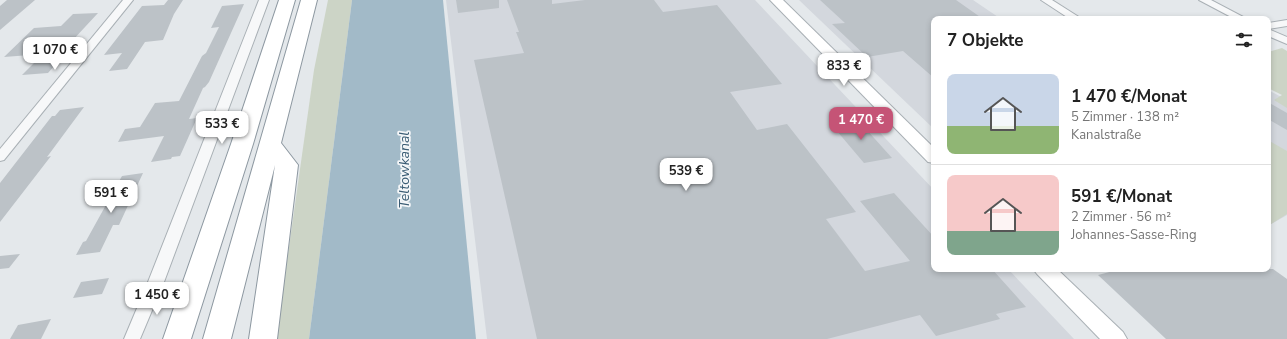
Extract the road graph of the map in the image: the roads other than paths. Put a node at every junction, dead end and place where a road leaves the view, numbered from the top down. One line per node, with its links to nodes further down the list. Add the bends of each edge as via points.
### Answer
1 (128, 0): 16 (street)
2 (264, 0): 19 (street)
3 (287, 0): 18 (highway, via 247,128)
4 (309, 0): 14 (highway)
5 (776, 0): 15 (street)
6 (1046, 0): 8 (street)
7 (1204, 0): 9 (street)
8 (1072, 16)
9 (1236, 16)
10 (1287, 23): 11 (street)
11 (1271, 26)
12 (1271, 33): 13 (street)
13 (1287, 41)
14 (270, 144): 20 (highway); 21 (highway, via 288,165)
15 (931, 155)
16 (0, 156)
17 (1047, 272): 22 (street)
18 (174, 334)
19 (132, 339)
20 (218, 339)
21 (263, 339)
22 (1115, 339)

